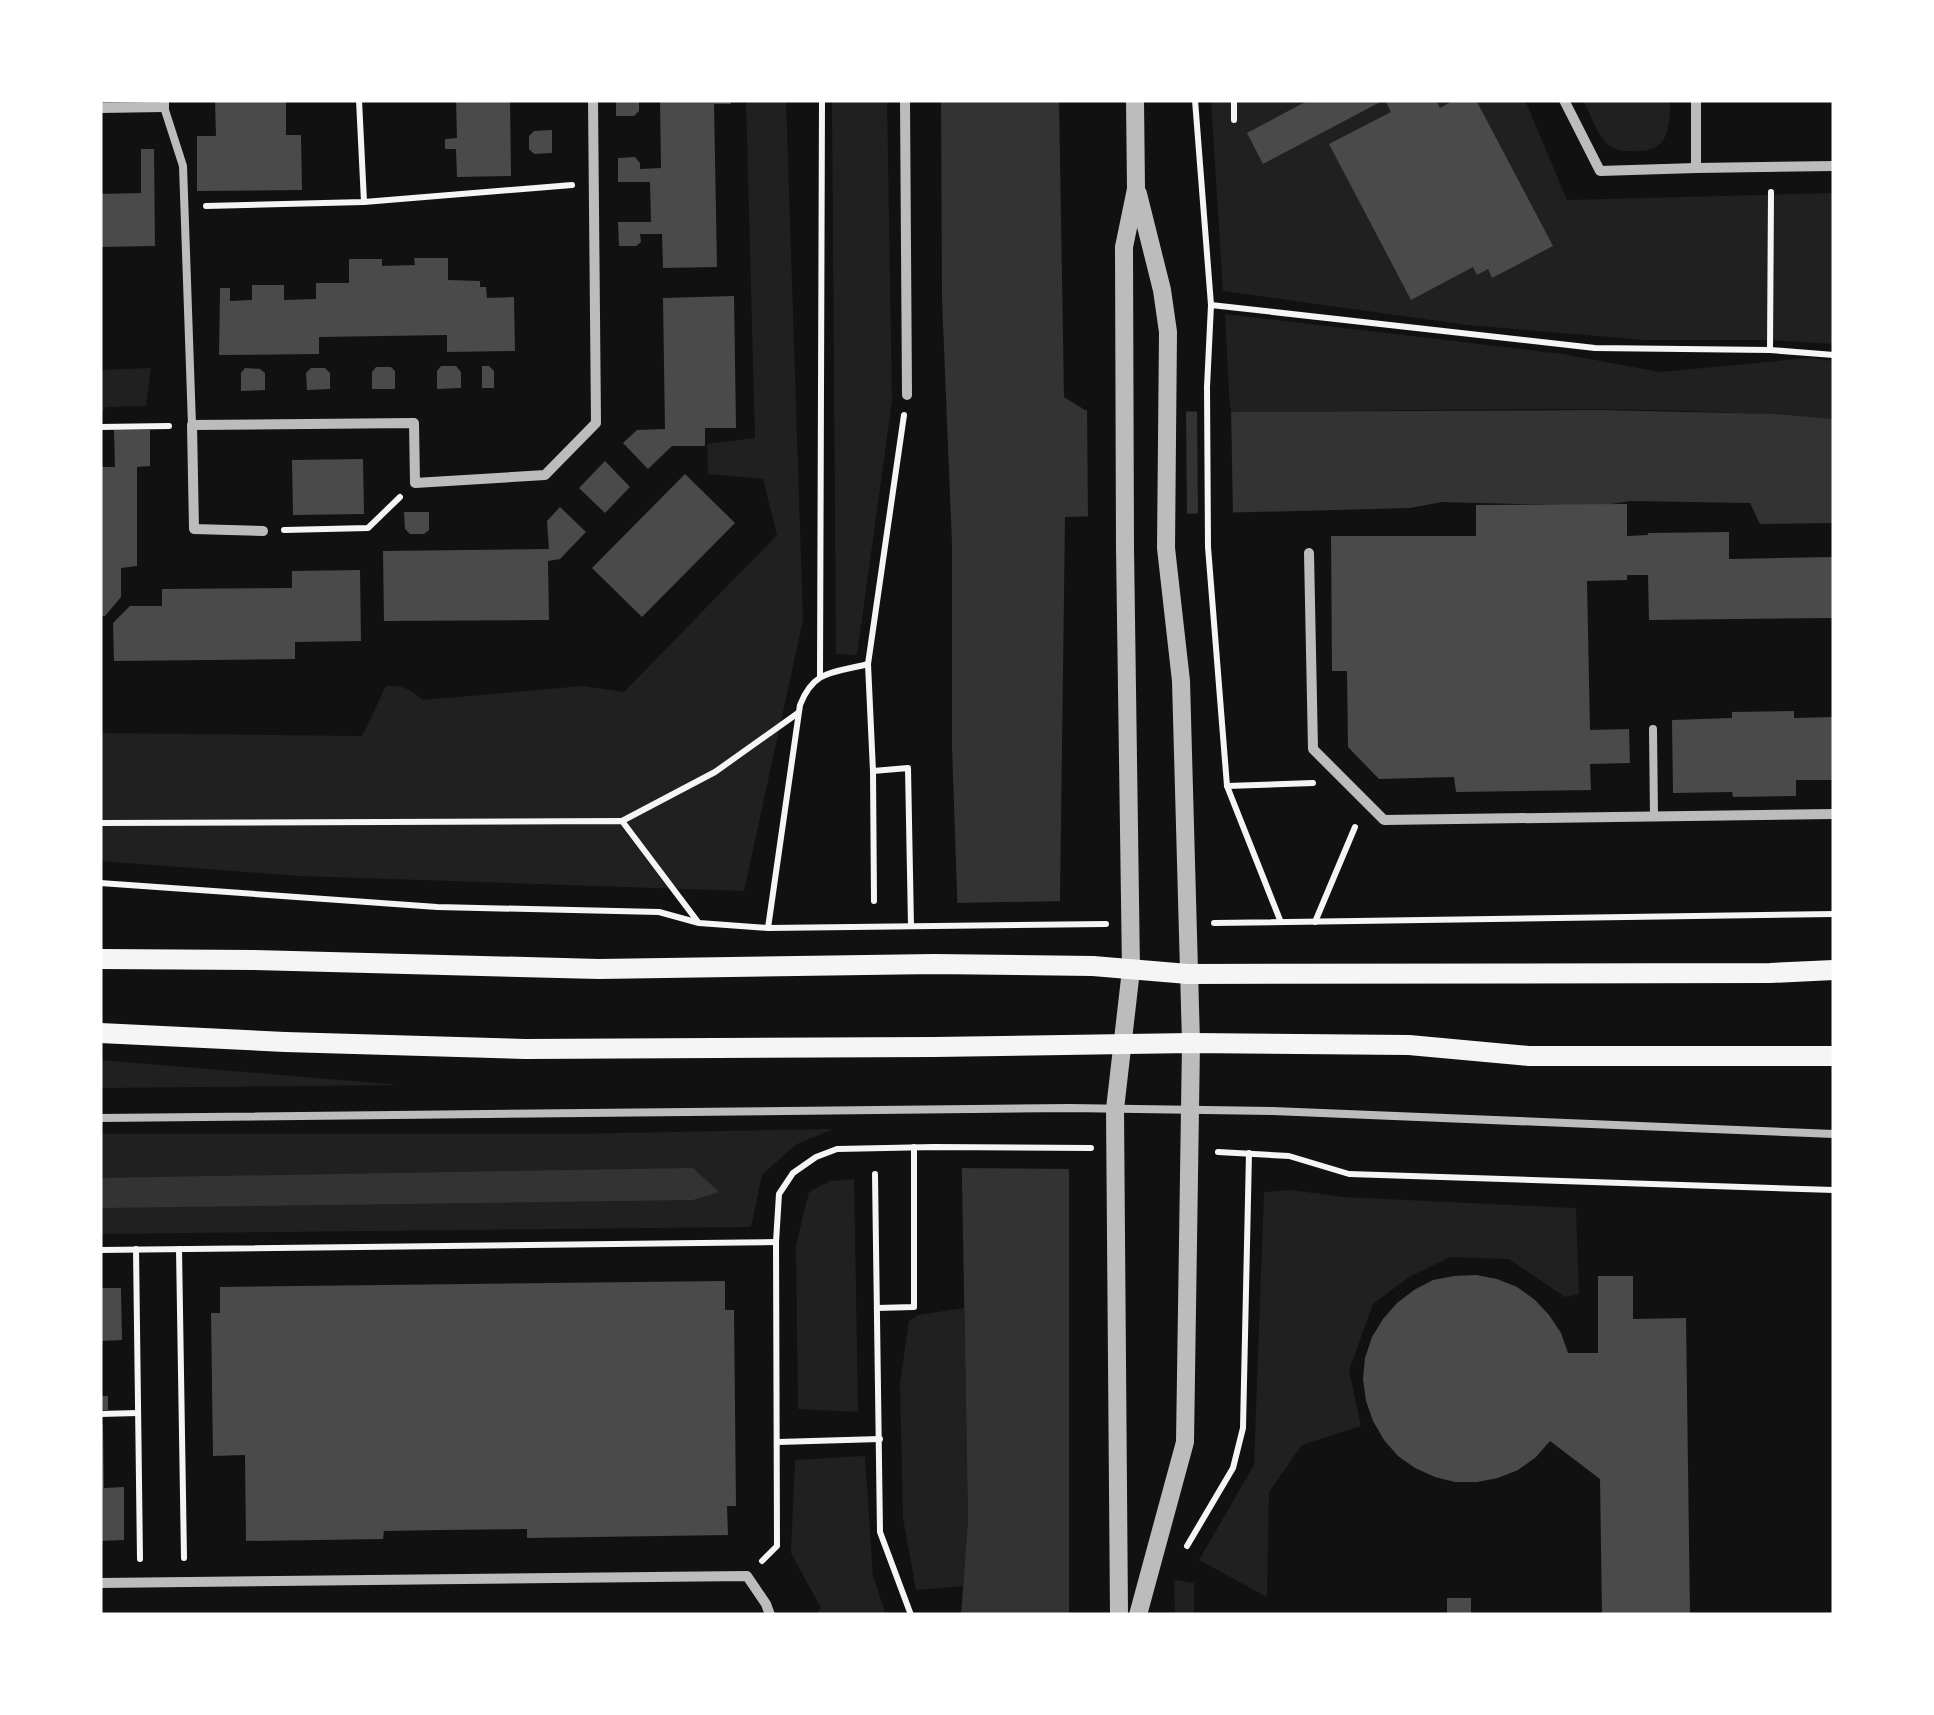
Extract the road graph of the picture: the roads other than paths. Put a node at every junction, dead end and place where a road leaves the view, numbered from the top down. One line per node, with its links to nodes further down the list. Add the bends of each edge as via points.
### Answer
1 (593, 100): 12 (street, via 596,422 545,475 415,483 414,423)
2 (905, 100): 11 (street)
3 (1135, 100): 10 (street)
4 (1564, 100): 9 (street, via 1600,171)
5 (1696, 100): 9 (street)
6 (164, 104): 7 (street); 12 (lane, via 183,166)
7 (100, 108)
8 (1834, 166): 9 (street)
9 (1696, 168)
10 (1136, 189): 19 (street, via 1124,247); 21 (street, via 1168,332 1166,548 1181,680)
11 (907, 395)
12 (192, 425): 13 (street, via 194,529)
13 (263, 531)
14 (1309, 553): 17 (street, via 1313,749 1384,820)
15 (1653, 729): 17 (lane)
16 (1834, 814): 17 (street)
17 (1654, 816)
18 (100, 959): 19 (main road)
19 (1131, 970): 21 (main road); 24 (street)
20 (1834, 970): 21 (main road)
21 (1188, 974): 23 (street)
22 (100, 1033): 24 (main road, via 526,1049)
23 (1191, 1043): 24 (main road); 25 (main road, via 1409,1045 1529,1056); 27 (street)
24 (1123, 1044): 26 (street)
25 (1834, 1056)
26 (1116, 1109): 27 (lane); 28 (lane); 32 (street)
27 (1189, 1109): 29 (lane); 33 (street, via 1185,1442)
28 (100, 1118)
29 (1834, 1134)
30 (100, 1584): 31 (street, via 747,1576)
31 (770, 1615)
32 (1119, 1615)
33 (1138, 1615)

